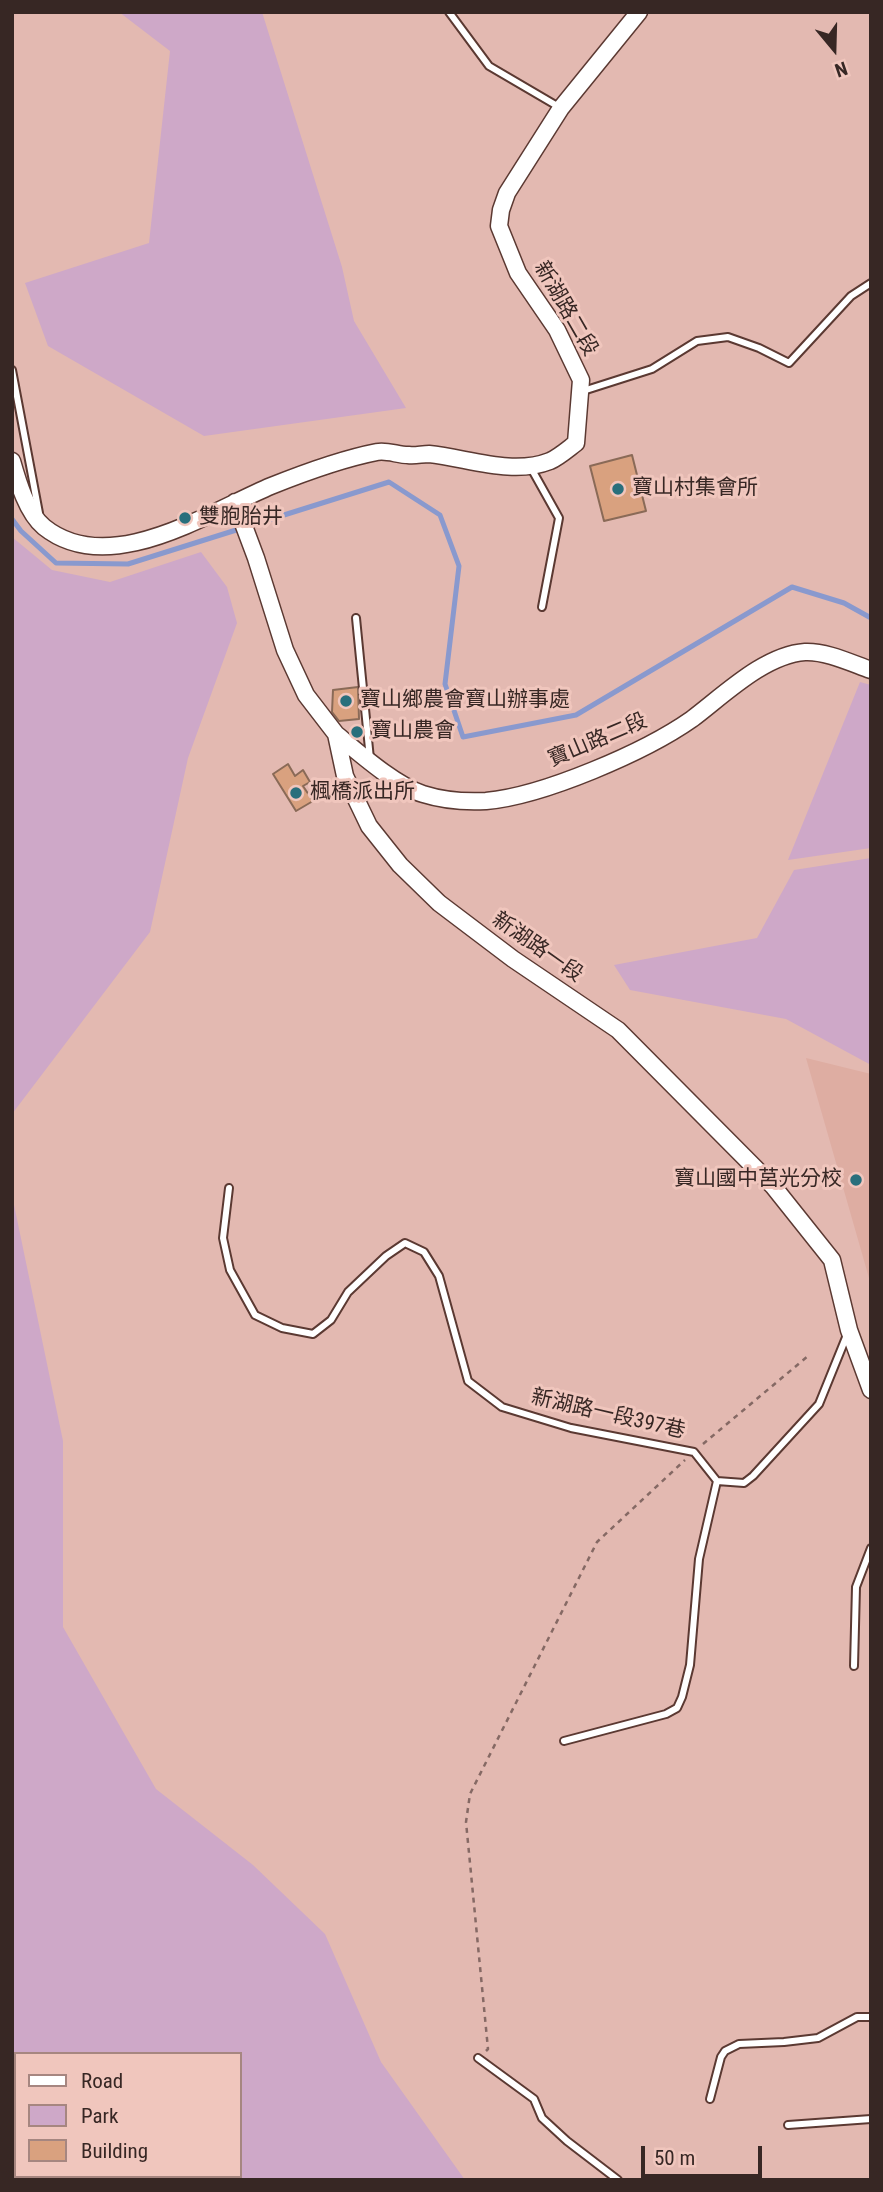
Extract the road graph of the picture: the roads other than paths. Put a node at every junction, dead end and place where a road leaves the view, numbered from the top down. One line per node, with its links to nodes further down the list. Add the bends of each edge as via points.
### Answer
1 (449, 12): 3 (lane, via 489,66)
2 (639, 12): 3 (street, 新湖路二段)
3 (561, 108): 6 (street, 新湖路二段, via 508,193 499,226 518,273 573,360)
4 (871, 283): 6 (lane, via 851,296 789,363 728,337 696,341 652,369)
5 (12, 370): 10 (lane)
6 (581, 392): 8 (street, 新湖路二段, via 576,443 552,460)
7 (12, 461): 10 (street, via 21,492)
8 (530, 467): 9 (street, 新湖路二段, via 381,451 341,460); 11 (lane, via 559,518)
9 (235, 502): 10 (street, 新湖路二段, via 162,536 118,545 91,547 63,540); 14 (street, 新湖路一段, via 295,673)
10 (41, 525)
11 (542, 607)
12 (356, 618): 15 (lane)
13 (871, 670): 15 (street, 寶山路二段, via 806,652 767,663 683,725 639,749 575,776 486,801 422,793)
14 (336, 734): 15 (street, 寶山路二段); 17 (street, 新湖路一段, via 345,776 369,827 400,865 439,903 618,1030 773,1186 832,1260)
15 (370, 762)
16 (229, 1188): 19 (lane, 新湖路一段397巷, via 222,1238 230,1270 256,1315 282,1328 313,1334 331,1320 348,1292 405,1243 424,1252 439,1276 468,1381 502,1406 571,1428 694,1452)
17 (849, 1330): 18 (street, 新湖路一段); 19 (lane, via 819,1404 744,1483)
18 (871, 1390)
19 (717, 1481): 22 (lane, via 699,1559 690,1665 677,1708)
20 (871, 1548): 21 (lane, via 856,1587)
21 (854, 1666)
22 (564, 1741)
23 (871, 2017): 25 (lane, via 857,2017 818,2038 739,2044 725,2051)
24 (478, 2058): 28 (lane, via 534,2099 542,2118)
25 (710, 2099)
26 (871, 2119): 27 (lane)
27 (788, 2125)
28 (618, 2180)

